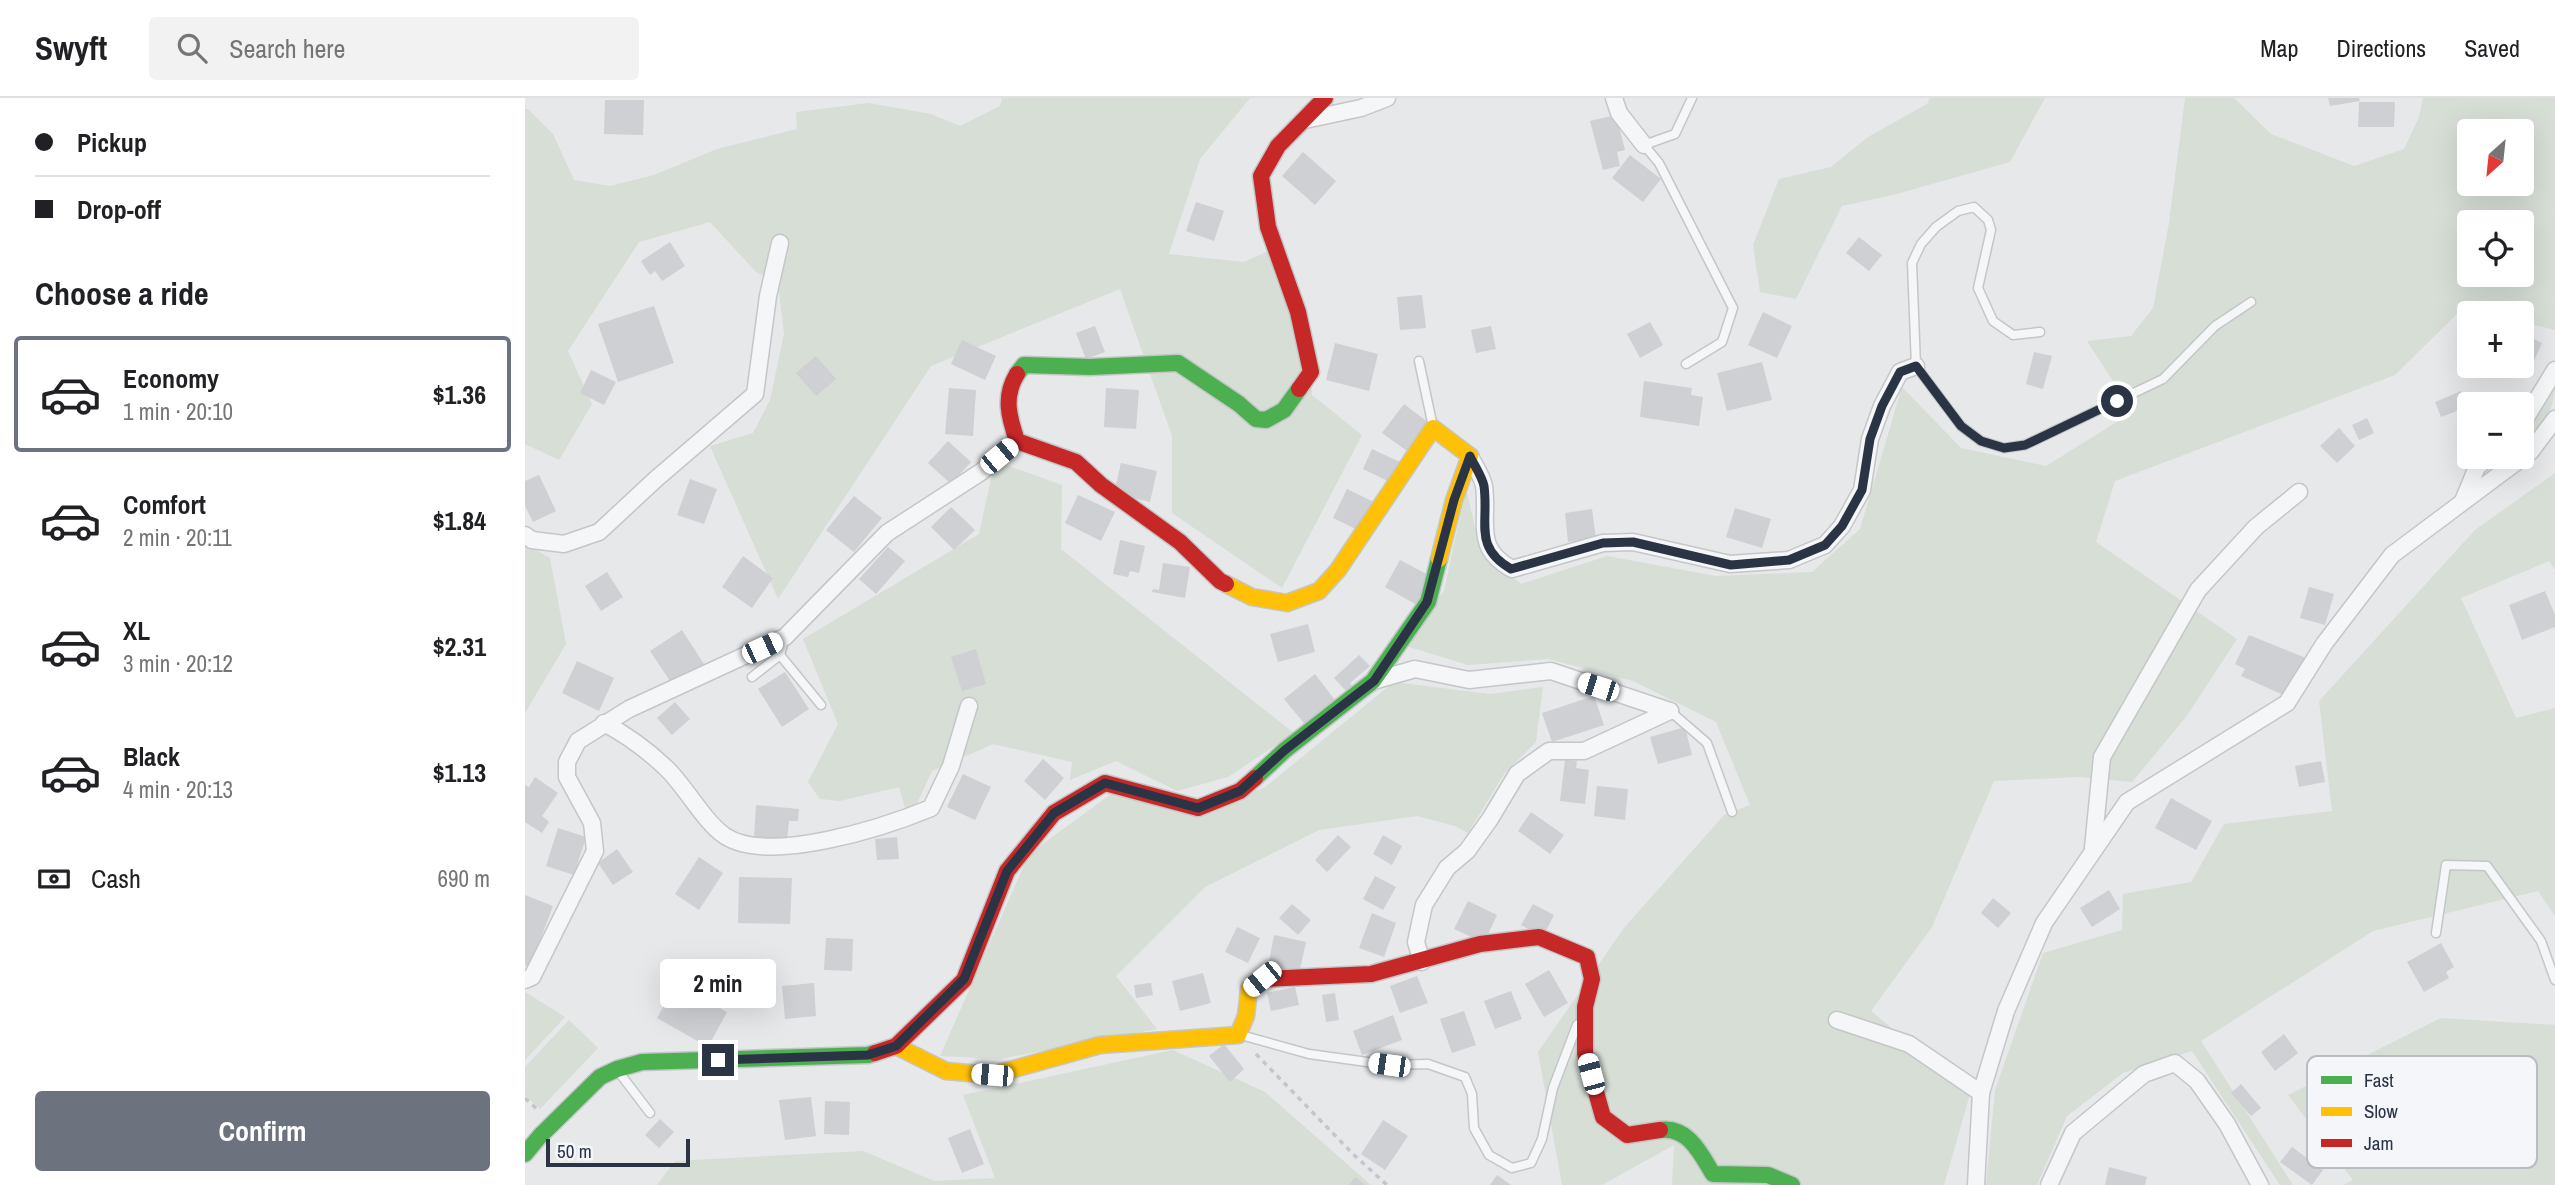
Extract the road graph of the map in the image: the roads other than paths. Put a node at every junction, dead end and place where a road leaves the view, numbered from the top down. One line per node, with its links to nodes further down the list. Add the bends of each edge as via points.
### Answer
1 (1325, 98): 5 (street)
2 (1387, 98): 5 (street)
3 (1614, 98): 6 (street, via 1619,113)
4 (1692, 98): 6 (lane, via 1675,134)
5 (1303, 120): 17 (street, via 1278,146 1261,176 1268,227 1298,312 1311,372 1284,410 1266,421 1256,419 1178,363 1024,365 1013,377 1005,409)
6 (1644, 145): 11 (lane, via 1659,163 1733,308 1721,342)
7 (780, 243): 22 (street, via 755,394 599,533 564,544)
8 (2251, 302): 12 (lane, via 2215,326 2163,379 2025,445 2004,448 1981,441 1961,426)
9 (2040, 332): 12 (lane, via 2013,335 1993,321 1978,288 1991,230 1988,220 1975,207 1958,211 1936,227 1912,263)
10 (1419, 361): 16 (lane)
11 (1686, 364)
12 (1916, 366): 18 (street, via 1900,372 1882,406 1870,439 1862,490 1842,526 1825,545 1789,560 1731,565 1633,542 1603,543 1511,569 1495,559 1487,545 1484,483)
13 (2555, 370): 14 (street)
14 (2534, 404)
15 (2555, 419): 21 (street, via 2531,451)
16 (1433, 428): 17 (street, via 1338,570 1319,591 1287,603 1252,597 1220,581 1180,542 1076,462); 18 (street)
17 (1017, 441): 23 (street, via 981,472 887,533)
18 (1470, 456): 26 (street, via 1427,602)
19 (2476, 469): 21 (street)
20 (2299, 492): 32 (street, via 2256,527 2198,590 2102,757)
21 (2462, 503): 32 (street, via 2392,555 2324,644 2287,703 2127,802)
22 (525, 535)
23 (785, 637): 24 (lane); 30 (street)
24 (780, 655): 25 (lane); 27 (lane)
25 (752, 677)
26 (1374, 681): 29 (street, via 1415,669 1469,680 1551,671); 40 (street, via 1240,791 1198,808 1105,783 1054,813 1007,871 964,979)
27 (821, 705)
28 (969, 706): 30 (street, via 951,766 931,808 889,825 829,839 757,848 725,836 666,767)
29 (1670, 711): 31 (lane, via 1707,743); 34 (street, via 1584,751 1549,751 1517,774 1467,851 1447,869 1424,905 1416,942)
30 (604, 723): 35 (street, via 578,741 567,762 567,777 592,823 595,851 532,976)
31 (1732, 812)
32 (2093, 850): 42 (street, via 2044,923 2006,1011)
33 (2436, 933): 36 (lane, via 2446,865 2487,866 2541,942)
34 (1422, 962): 37 (street, via 1480,944 1539,937 1587,957 1592,979); 39 (street, via 1371,974 1262,979 1249,989)
35 (525, 980)
36 (2555, 980)
37 (1584, 1007): 39 (lane, via 1553,1088 1542,1139 1531,1163 1512,1168 1489,1155 1474,1128 1472,1094 1465,1077 1427,1064 1389,1065 1309,1054); 45 (street, via 1585,1053 1603,1117 1627,1135 1668,1129 1695,1142 1713,1174 1768,1175)
38 (1837, 1020): 42 (street, via 1909,1044)
39 (1238, 1035): 40 (street, via 1100,1045 992,1075 946,1071)
40 (896, 1046): 41 (street, via 868,1055 642,1062)
41 (617, 1069): 43 (lane); 44 (street, via 600,1077)
42 (1980, 1093): 46 (street)
43 (650, 1113)
44 (525, 1154)
45 (1792, 1185)
46 (1976, 1185)
47 (2049, 1185): 48 (street, via 2073,1133 2144,1074 2175,1063 2197,1081 2227,1124)
48 (2260, 1185)

